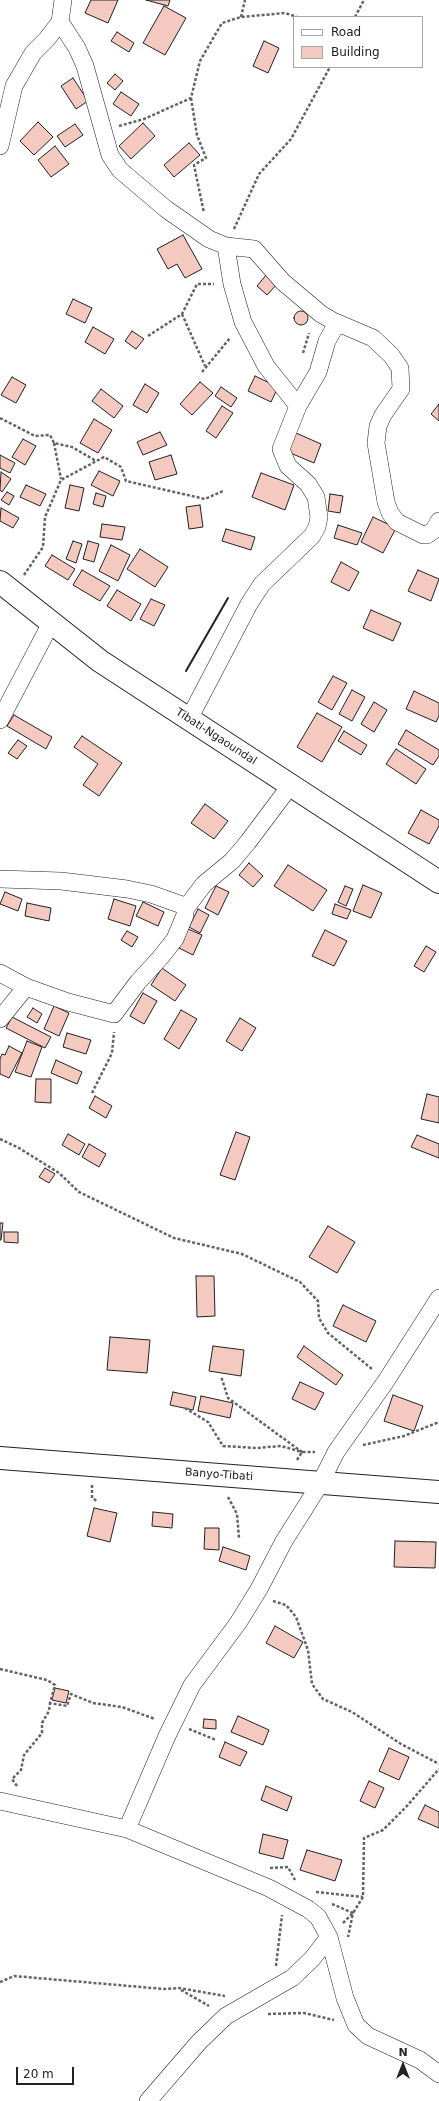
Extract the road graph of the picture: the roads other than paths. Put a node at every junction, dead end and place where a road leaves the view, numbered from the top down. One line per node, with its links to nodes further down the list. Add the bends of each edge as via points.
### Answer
1 (63, 0): 2 (street)
2 (60, 22): 3 (street); 5 (street, via 85,66 110,155 120,170 166,209 208,239)
3 (7, 84): 4 (street)
4 (0, 146)
5 (226, 246): 6 (street, via 254,249 283,282 321,314); 7 (street, via 232,284 243,322 266,366)
6 (337, 323): 7 (street, via 326,341 318,372); 8 (street, via 373,338 391,355 400,368 401,389 383,415 378,426 376,443 390,513 396,522 423,535 428,535 434,530)
7 (298, 406): 11 (street, via 281,449 288,466 308,484 316,497 319,517 316,527 312,536 262,584)
8 (439, 521)
9 (6, 587): 10 (highway, Tibati-Ngaoundal)
10 (52, 623): 11 (highway, Tibati-Ngaoundal, via 100,661); 12 (street)
11 (189, 719): 13 (highway, Tibati-Ngaoundal)
12 (0, 720)
13 (290, 786): 15 (highway, Tibati-Ngaoundal); 16 (street, via 232,861 204,884)
14 (0, 879): 16 (street, via 61,881 127,889 151,894 182,905)
15 (439, 882)
16 (185, 909): 18 (street, via 184,920 175,939 114,1014 68,1002)
17 (0, 973): 18 (street)
18 (26, 987): 19 (street)
19 (0, 1019)
20 (439, 1298): 22 (street, via 386,1381 336,1452)
21 (0, 1458): 22 (highway, Banyo-Tibati)
22 (320, 1484): 23 (highway, Banyo-Tibati); 25 (street, via 284,1541 259,1589 220,1649 192,1685 172,1724)
23 (439, 1492)
24 (0, 1801): 25 (street)
25 (127, 1829): 26 (street, via 285,1896 318,1917)
26 (329, 1937): 27 (street, via 345,1998 356,2025 368,2036 420,2060); 28 (street, via 312,1960 292,1978 226,2016 199,2042)
27 (439, 2074)
28 (148, 2101)

